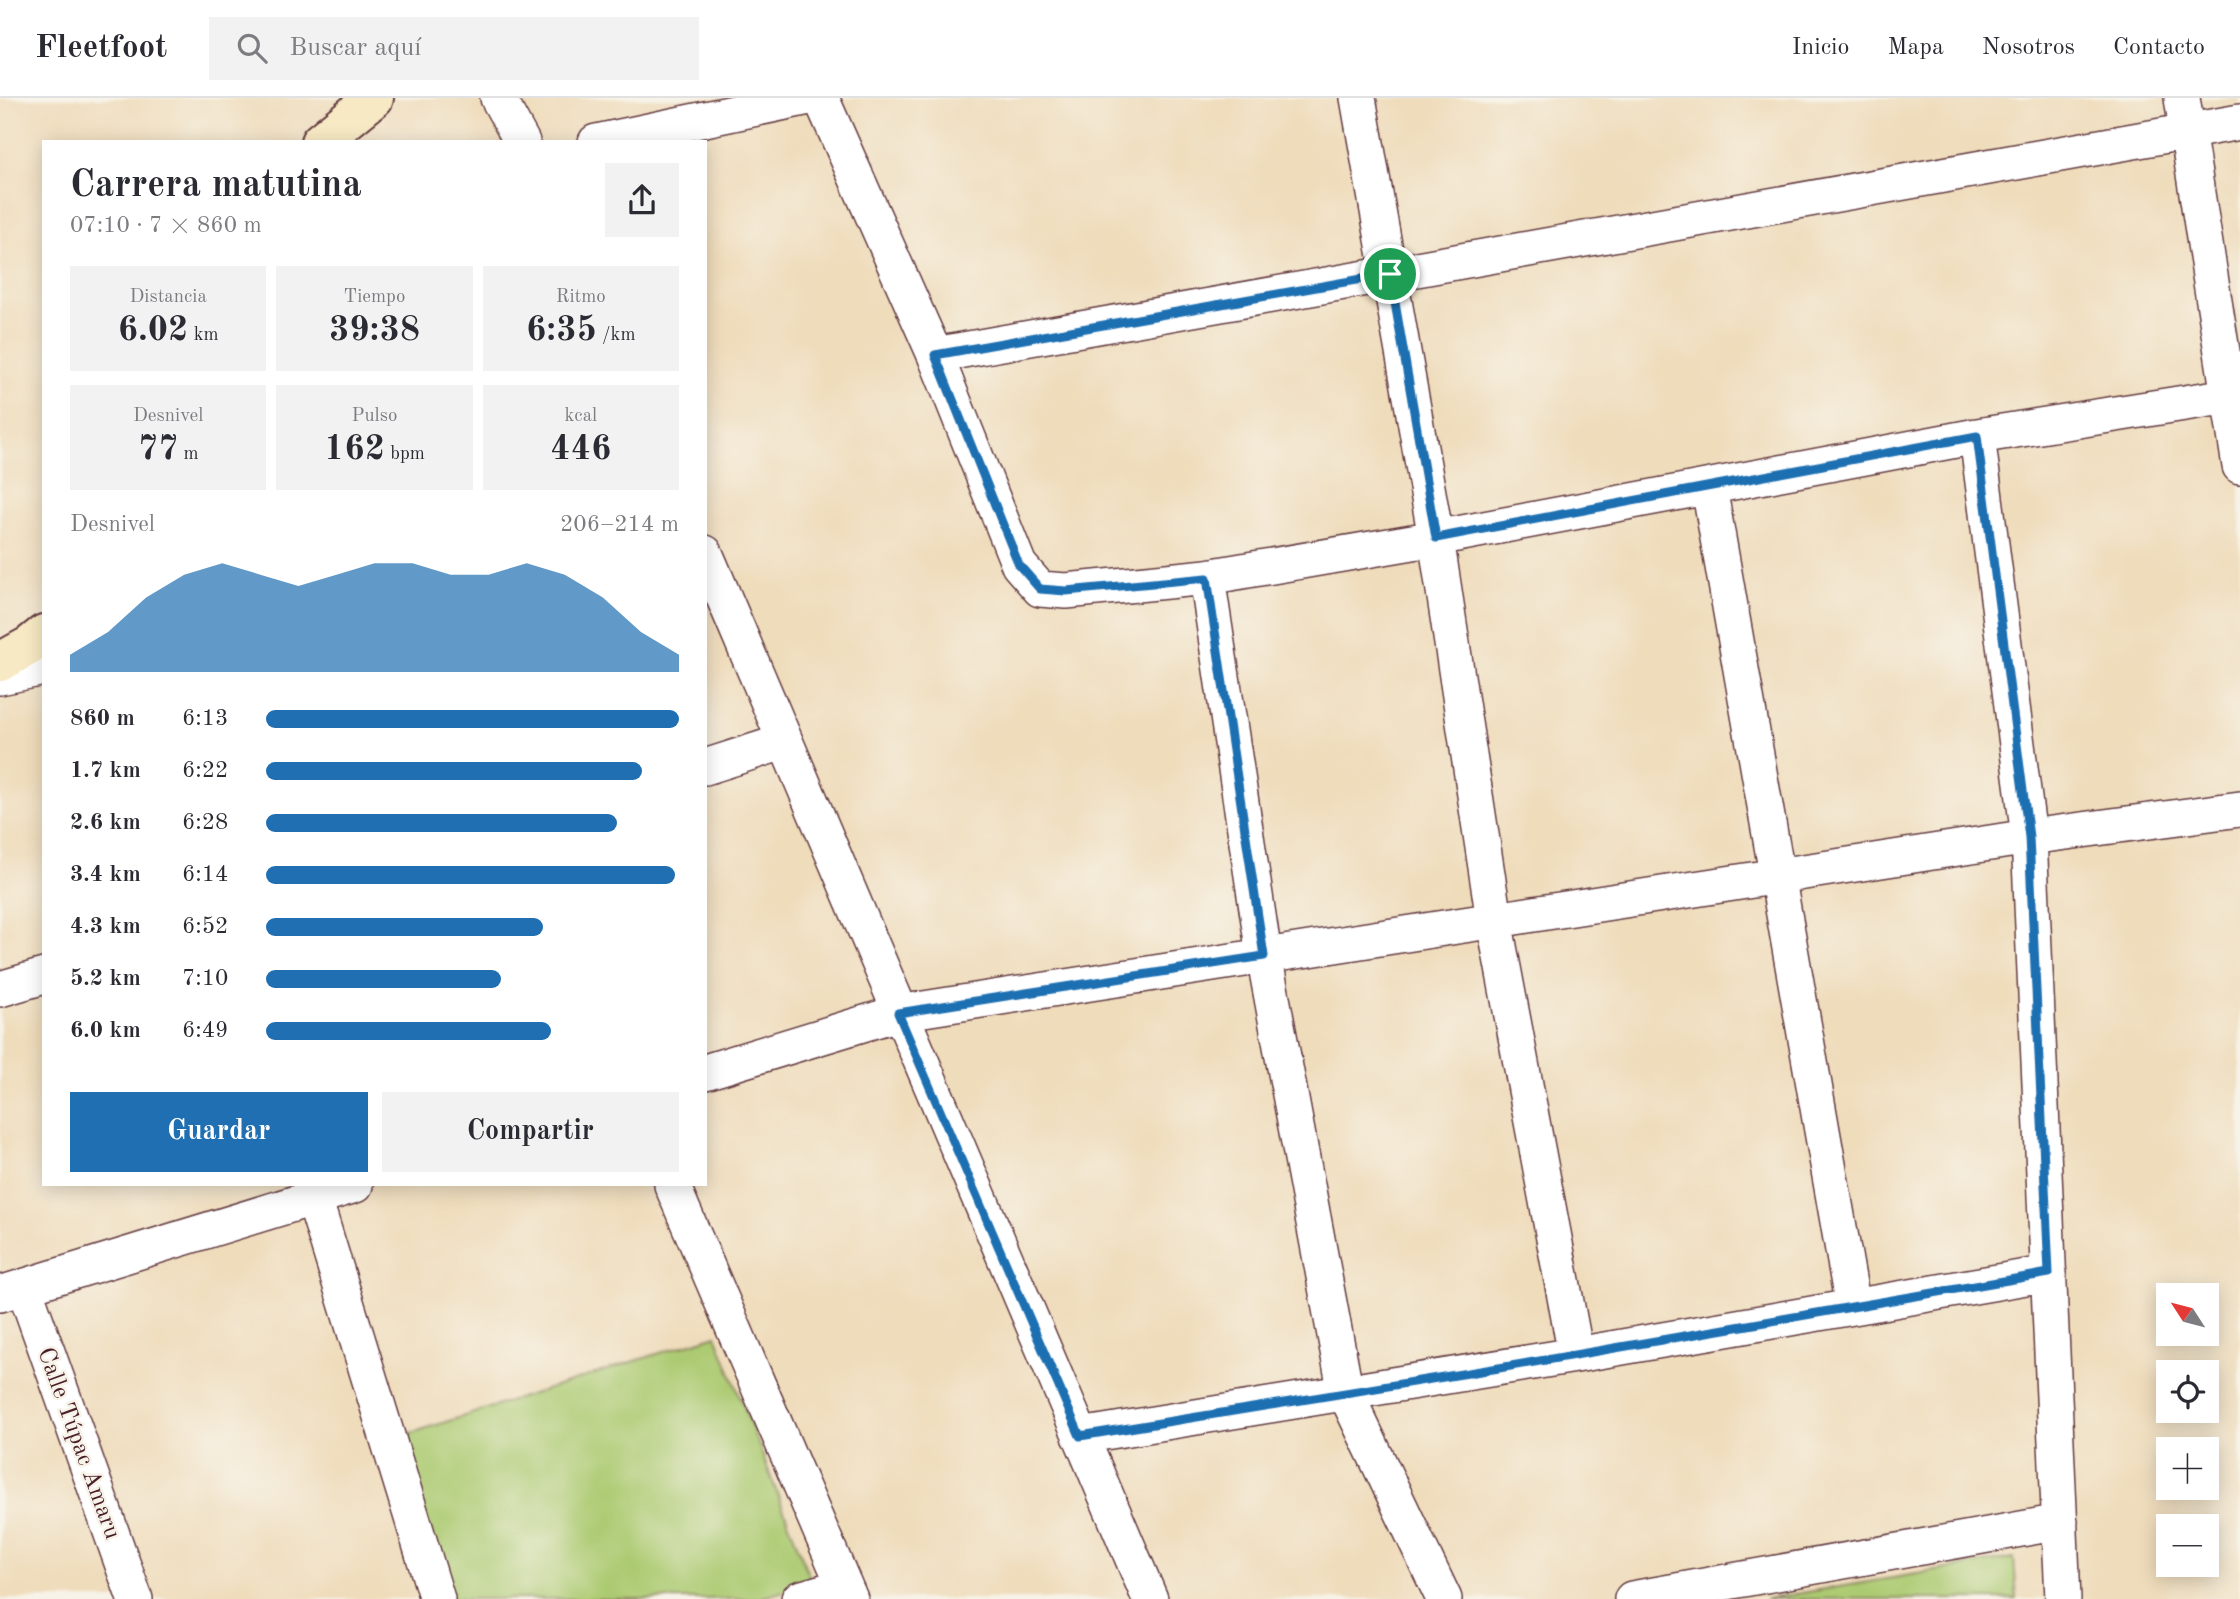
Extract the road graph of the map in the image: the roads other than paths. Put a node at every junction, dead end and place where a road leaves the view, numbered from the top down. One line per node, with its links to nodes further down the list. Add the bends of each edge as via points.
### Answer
1 (374, 98): 8 (street)
2 (498, 98): 9 (street)
3 (805, 98): 10 (street)
4 (821, 98): 12 (street)
5 (1358, 98): 11 (street)
6 (2185, 115): 7 (street); 11 (street); 13 (street)
7 (2240, 122)
8 (322, 140)
9 (521, 140)
10 (606, 140)
11 (1390, 274): 12 (street); 17 (street)
12 (935, 355): 19 (street, via 1019,565 1040,589 1066,591)
13 (2229, 396): 14 (street); 15 (street)
14 (1977, 436): 16 (street); 27 (street)
15 (2240, 467)
16 (1709, 487): 17 (street); 28 (street)
17 (1436, 538): 19 (street); 29 (street)
18 (707, 558): 24 (street)
19 (1207, 578): 30 (street)
20 (42, 635): 21 (street)
21 (0, 662)
22 (42, 668): 23 (street)
23 (0, 677)
24 (783, 742): 25 (street); 33 (street)
25 (707, 766)
26 (2240, 809): 27 (street)
27 (2029, 837): 28 (street); 38 (street)
28 (1777, 876): 29 (street); 40 (street)
29 (1494, 920): 30 (street); 41 (street)
30 (1264, 956): 33 (street); 42 (street)
31 (42, 977): 32 (street)
32 (0, 989)
33 (898, 1013): 34 (street); 43 (street)
34 (707, 1071)
35 (348, 1186): 37 (street)
36 (672, 1186): 45 (street)
37 (312, 1191): 39 (street); 47 (street)
38 (2049, 1273): 40 (street); 44 (street)
39 (12, 1290): 46 (street, Calle Túpac Amaru)
40 (1853, 1307): 41 (street)
41 (1576, 1355): 42 (street)
42 (1346, 1394): 43 (street); 50 (street)
43 (1080, 1436): 49 (street)
44 (2060, 1522): 51 (street); 52 (street)
45 (847, 1592): 48 (street)
46 (135, 1599)
47 (437, 1599)
48 (799, 1599)
49 (1150, 1599)
50 (1444, 1599)
51 (1632, 1599)
52 (2063, 1599)

